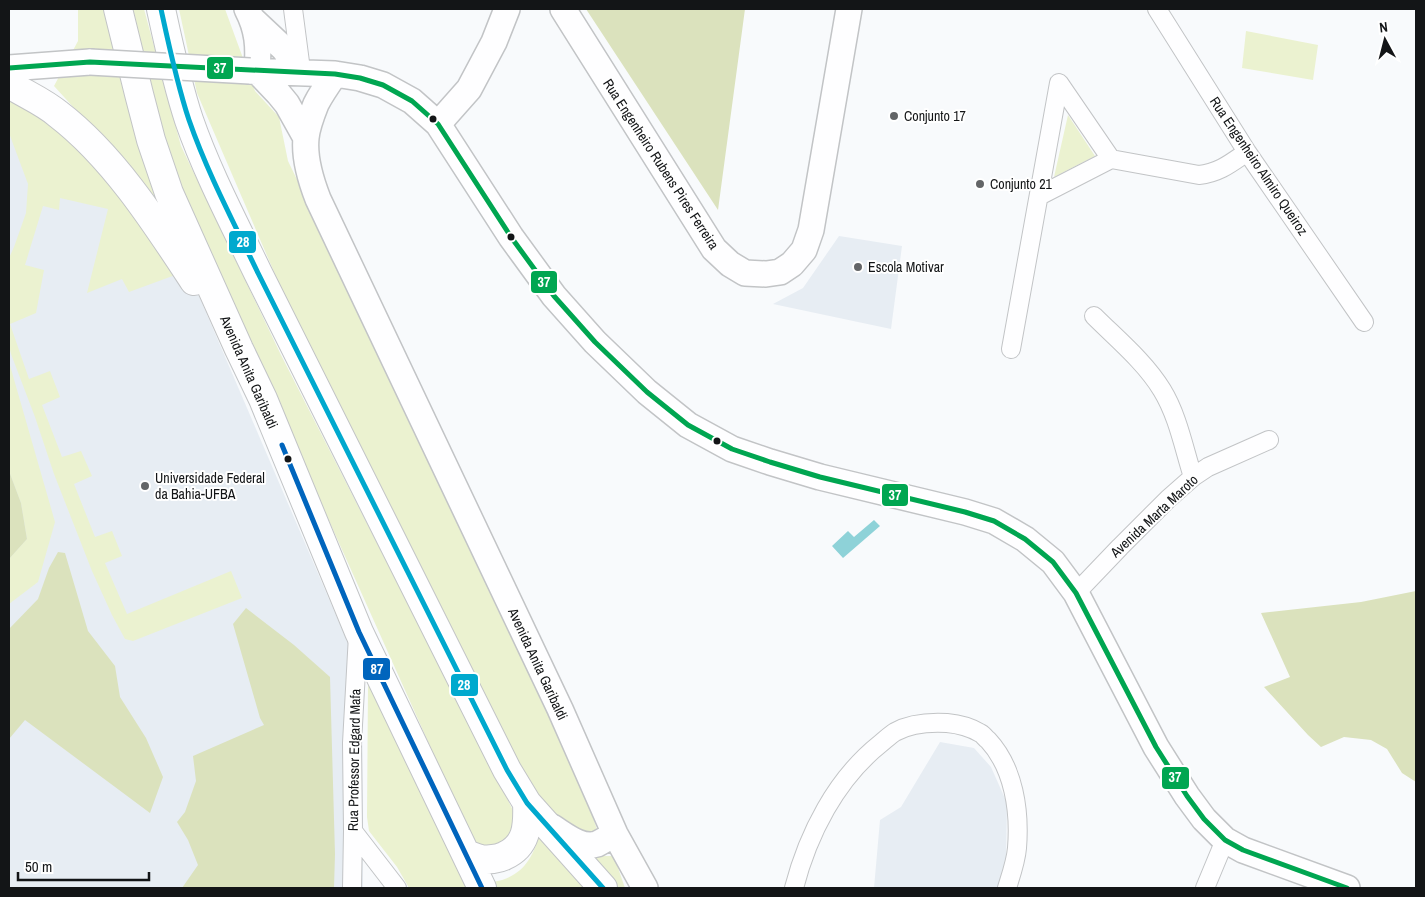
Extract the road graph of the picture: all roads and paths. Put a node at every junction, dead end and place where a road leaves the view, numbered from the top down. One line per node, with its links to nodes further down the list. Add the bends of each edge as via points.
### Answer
1 (118, 9): 22 (main road, Avenida Anita Garibaldi, via 138,94 170,194)
2 (161, 9): 27 (main road, via 189,119 224,204)
3 (293, 9): 11 (street)
4 (507, 9): 14 (street, via 469,89)
5 (562, 9): 6 (street, Rua Engenheiro Rubens Pires Ferreira, via 714,249 745,273 766,274 780,272 792,264 804,250 811,230)
6 (850, 9)
7 (1157, 9): 16 (street, Rua Engenheiro Almiro Queiroz)
8 (249, 14): 10 (street, via 259,54); 11 (street, via 284,49)
9 (9, 68): 10 (street, bridge, via 90,62)
10 (253, 71): 11 (street); 15 (street, Avenida Anita Garibaldi, via 287,104)
11 (302, 73): 12 (street)
12 (335, 74): 14 (street, via 383,85 412,101); 15 (street, Avenida Anita Garibaldi, via 316,105)
13 (9, 84): 22 (main road, via 57,112 109,163 158,226)
14 (438, 124): 25 (street, via 511,237 554,296 595,342 647,392 688,425 732,449 770,462 994,521 1025,539 1053,562)
15 (306, 138): 30 (street, Avenida Anita Garibaldi, via 308,164 318,199 560,709)
16 (1247, 152): 17 (street, via 1220,170 1198,176); 20 (street, Rua Engenheiro Almiro Queiroz)
17 (1111, 159): 18 (street); 18 (street, via 1059,83)
18 (1039, 196): 21 (street)
19 (1094, 316): 24 (street, via 1142,363 1164,392)
20 (1364, 322)
21 (1011, 348)
22 (239, 350): 26 (main road, Avenida Anita Garibaldi, via 263,399)
23 (1269, 440): 24 (street, Avenida Marta Maroto, via 1208,467)
24 (1193, 478): 25 (street, Avenida Marta Maroto, via 1126,540)
25 (1076, 594): 31 (street, via 1170,771 1204,818)
26 (359, 632): 29 (street, Rua Professor Edgard Mafa, via 352,743); 32 (main road, Avenida Anita Garibaldi)
27 (527, 803): 28 (main road); 32 (main road, via 526,830 522,843 513,853 500,859)
28 (545, 823): 30 (street, via 585,844 595,844); 36 (main road)
29 (353, 831): 33 (street); 34 (street, Rua Professor Edgard Mafa)
30 (615, 834): 37 (street, Avenida Anita Garibaldi)
31 (1225, 840): 40 (street); 41 (street, via 1243,850)
32 (466, 854): 35 (main road, Avenida Anita Garibaldi)
33 (389, 886)
34 (352, 888)
35 (482, 888)
36 (603, 888)
37 (645, 888)
38 (794, 888): 39 (street, via 809,841 846,778 866,755 895,732 933,722 957,724 981,733 995,748 1007,769 1017,822 1017,849)
39 (1007, 888)
40 (1205, 888)
41 (1347, 888)

